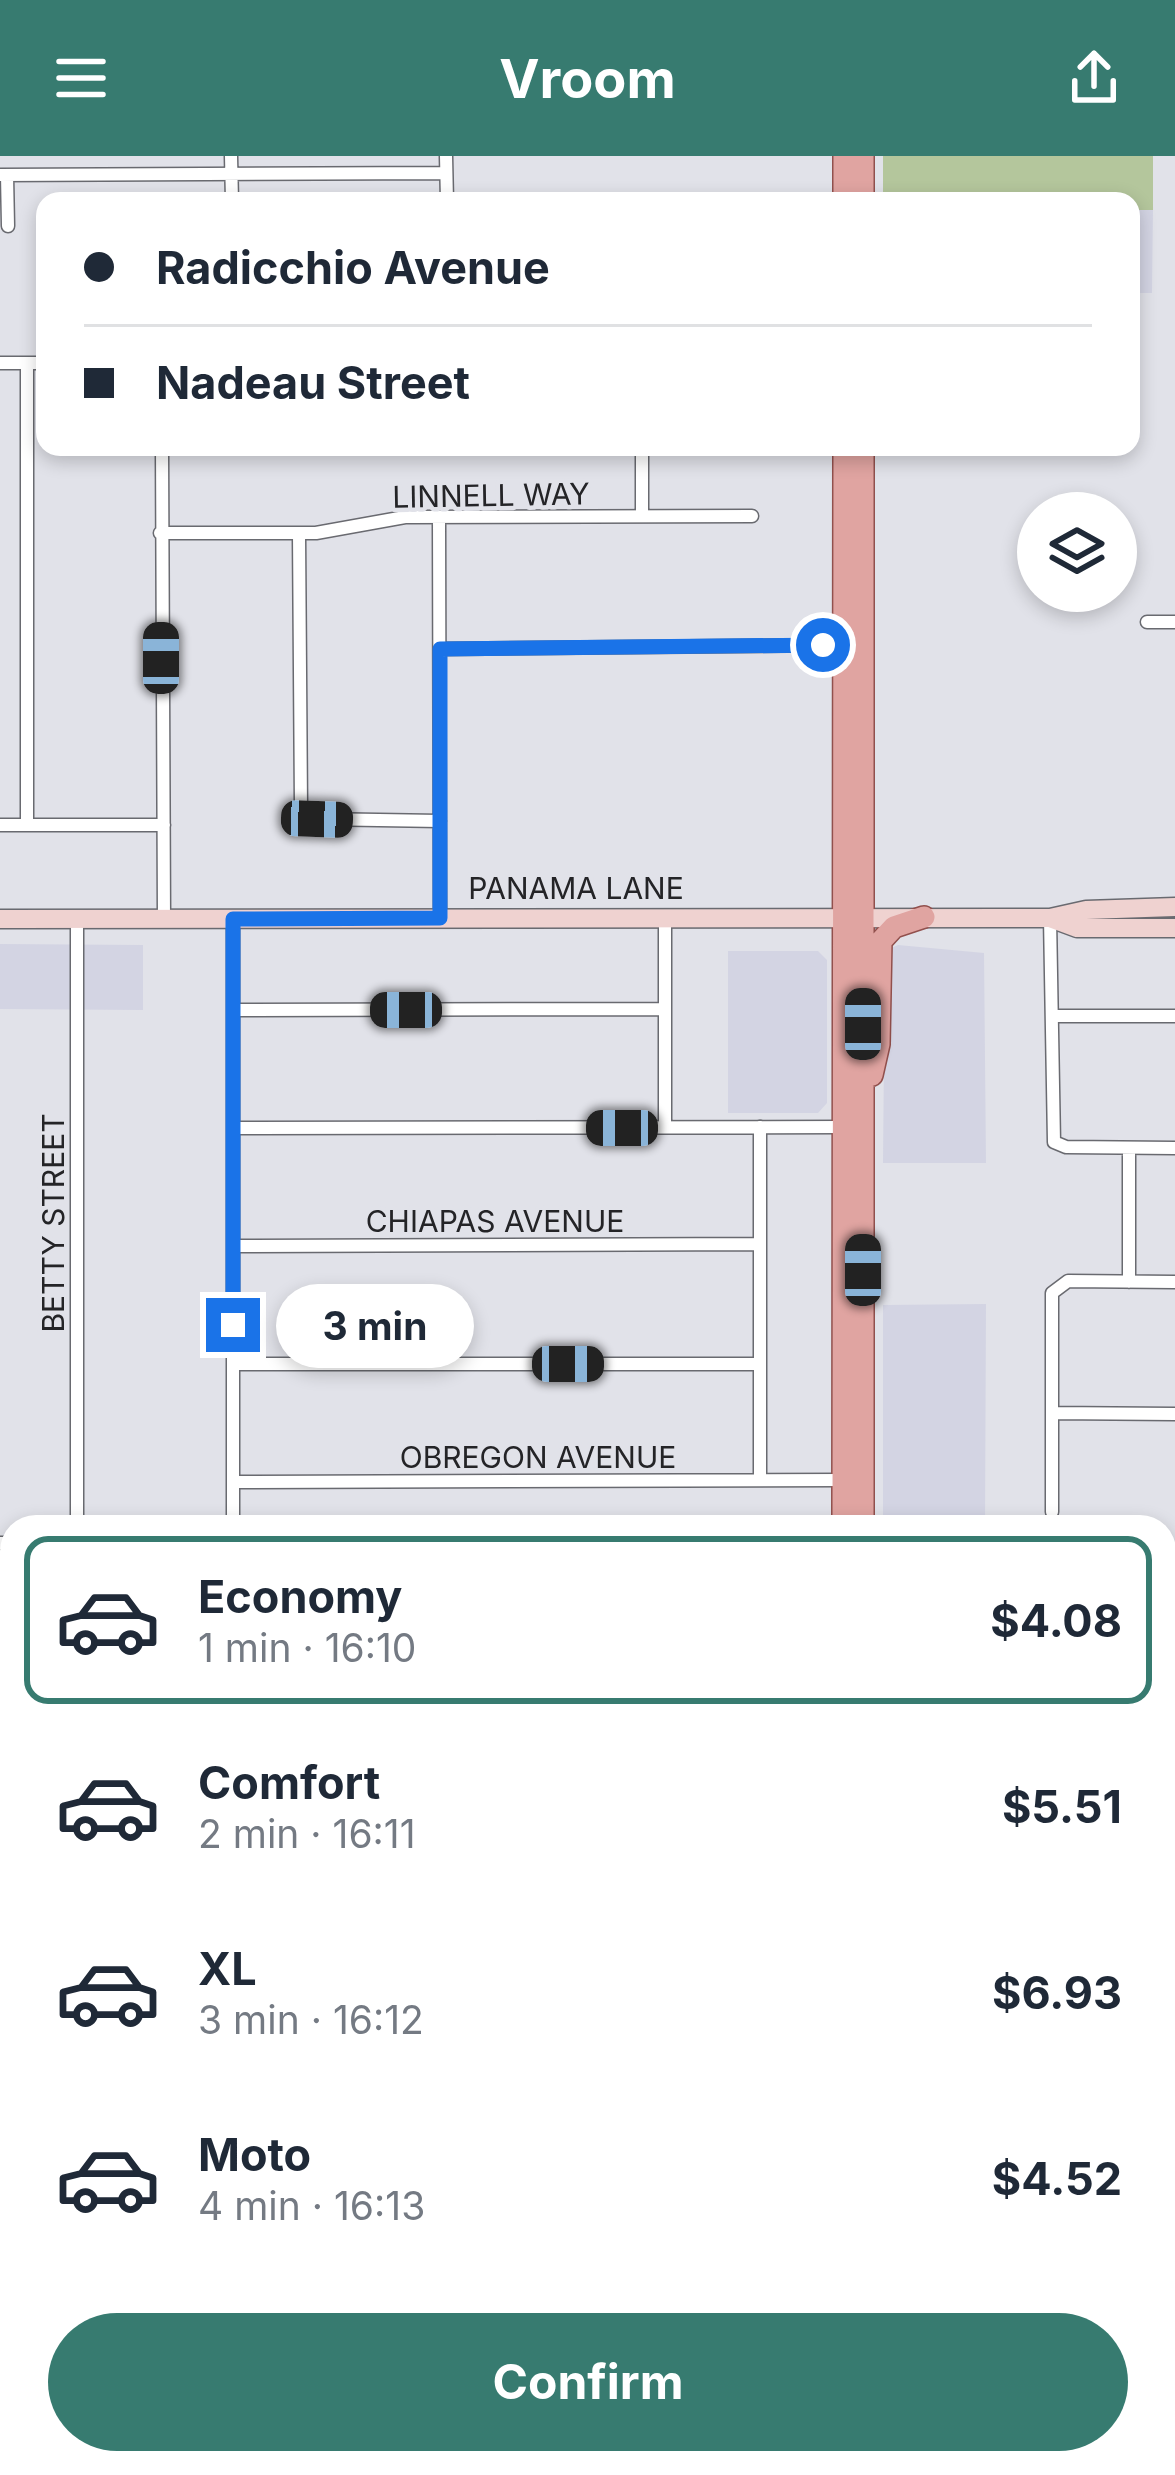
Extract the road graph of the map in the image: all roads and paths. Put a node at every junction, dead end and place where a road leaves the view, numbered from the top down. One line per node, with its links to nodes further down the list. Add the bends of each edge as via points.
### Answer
1 (231, 156): 4 (street)
2 (446, 156): 5 (street)
3 (850, 158): 9 (main road); 10 (main road)
4 (232, 172): 5 (street); 6 (street); 7 (street)
5 (446, 173): 8 (street)
6 (4, 175): 11 (street)
7 (232, 192)
8 (447, 192)
9 (845, 192)
10 (857, 192)
11 (8, 226)
12 (0, 363): 13 (street)
13 (27, 363): 14 (street); 30 (street)
14 (36, 363)
15 (162, 456): 22 (street)
16 (642, 456): 21 (street)
17 (844, 456): 26 (main road)
18 (863, 456): 37 (main road)
19 (752, 516): 21 (street, LINNELL WAY)
20 (440, 517): 21 (street, LINNELL WAY); 23 (street, LINNELL WAY); 27 (street)
21 (642, 517)
22 (160, 533): 23 (street, LINNELL WAY); 31 (street)
23 (298, 534): 28 (street, via 301,809 317,819)
24 (1147, 622): 25 (street)
25 (1175, 622)
26 (843, 644): 27 (street); 37 (main road, via 841,801 851,843)
27 (440, 649): 28 (street)
28 (440, 821): 35 (street)
29 (0, 825): 30 (street)
30 (27, 825): 31 (street)
31 (164, 825): 41 (street)
32 (1175, 907): 38 (main road)
33 (924, 917): 37 (main road, PANAMA LANE); 38 (main road, PANAMA LANE); 50 (main road, via 883,937 879,1044)
34 (1175, 917): 43 (main road)
35 (440, 918): 36 (main road, PANAMA LANE); 42 (main road, PANAMA LANE)
36 (665, 918): 37 (main road, PANAMA LANE); 46 (street)
37 (852, 918): 49 (main road); 50 (main road)
38 (1050, 918): 43 (main road); 47 (street)
39 (0, 919): 40 (main road, PANAMA LANE)
40 (77, 919): 41 (main road, PANAMA LANE); 70 (street, BETTY STREET)
41 (164, 919): 42 (main road, PANAMA LANE)
42 (233, 919): 45 (street)
43 (1084, 928): 44 (main road)
44 (1175, 928)
45 (233, 1010): 46 (street); 54 (street)
46 (665, 1010): 51 (street)
47 (1052, 1016): 48 (street); 56 (street, via 1054,1142)
48 (1175, 1016)
49 (841, 1047): 53 (main road); 57 (main road, via 852,1079 853,1143)
50 (863, 1098): 57 (main road)
51 (665, 1127): 52 (street); 54 (street)
52 (760, 1127): 53 (street); 58 (street)
53 (843, 1127): 67 (main road)
54 (233, 1128): 59 (street)
55 (1175, 1148): 56 (street)
56 (1129, 1149): 60 (street)
57 (863, 1151): 73 (main road)
58 (758, 1244): 59 (street, CHIAPAS AVENUE); 63 (street)
59 (233, 1246): 62 (street)
60 (1129, 1282): 61 (street); 64 (street, via 1057,1285 1052,1293)
61 (1175, 1282)
62 (233, 1364): 63 (street); 68 (street)
63 (760, 1364): 66 (street)
64 (1052, 1414): 65 (street); 69 (street)
65 (1175, 1414)
66 (760, 1480): 67 (street, OBREGON AVENUE); 68 (street, OBREGON AVENUE)
67 (843, 1480): 72 (main road)
68 (233, 1482): 71 (street)
69 (1052, 1512)
70 (77, 1515)
71 (233, 1515)
72 (843, 1515)
73 (863, 1515)

